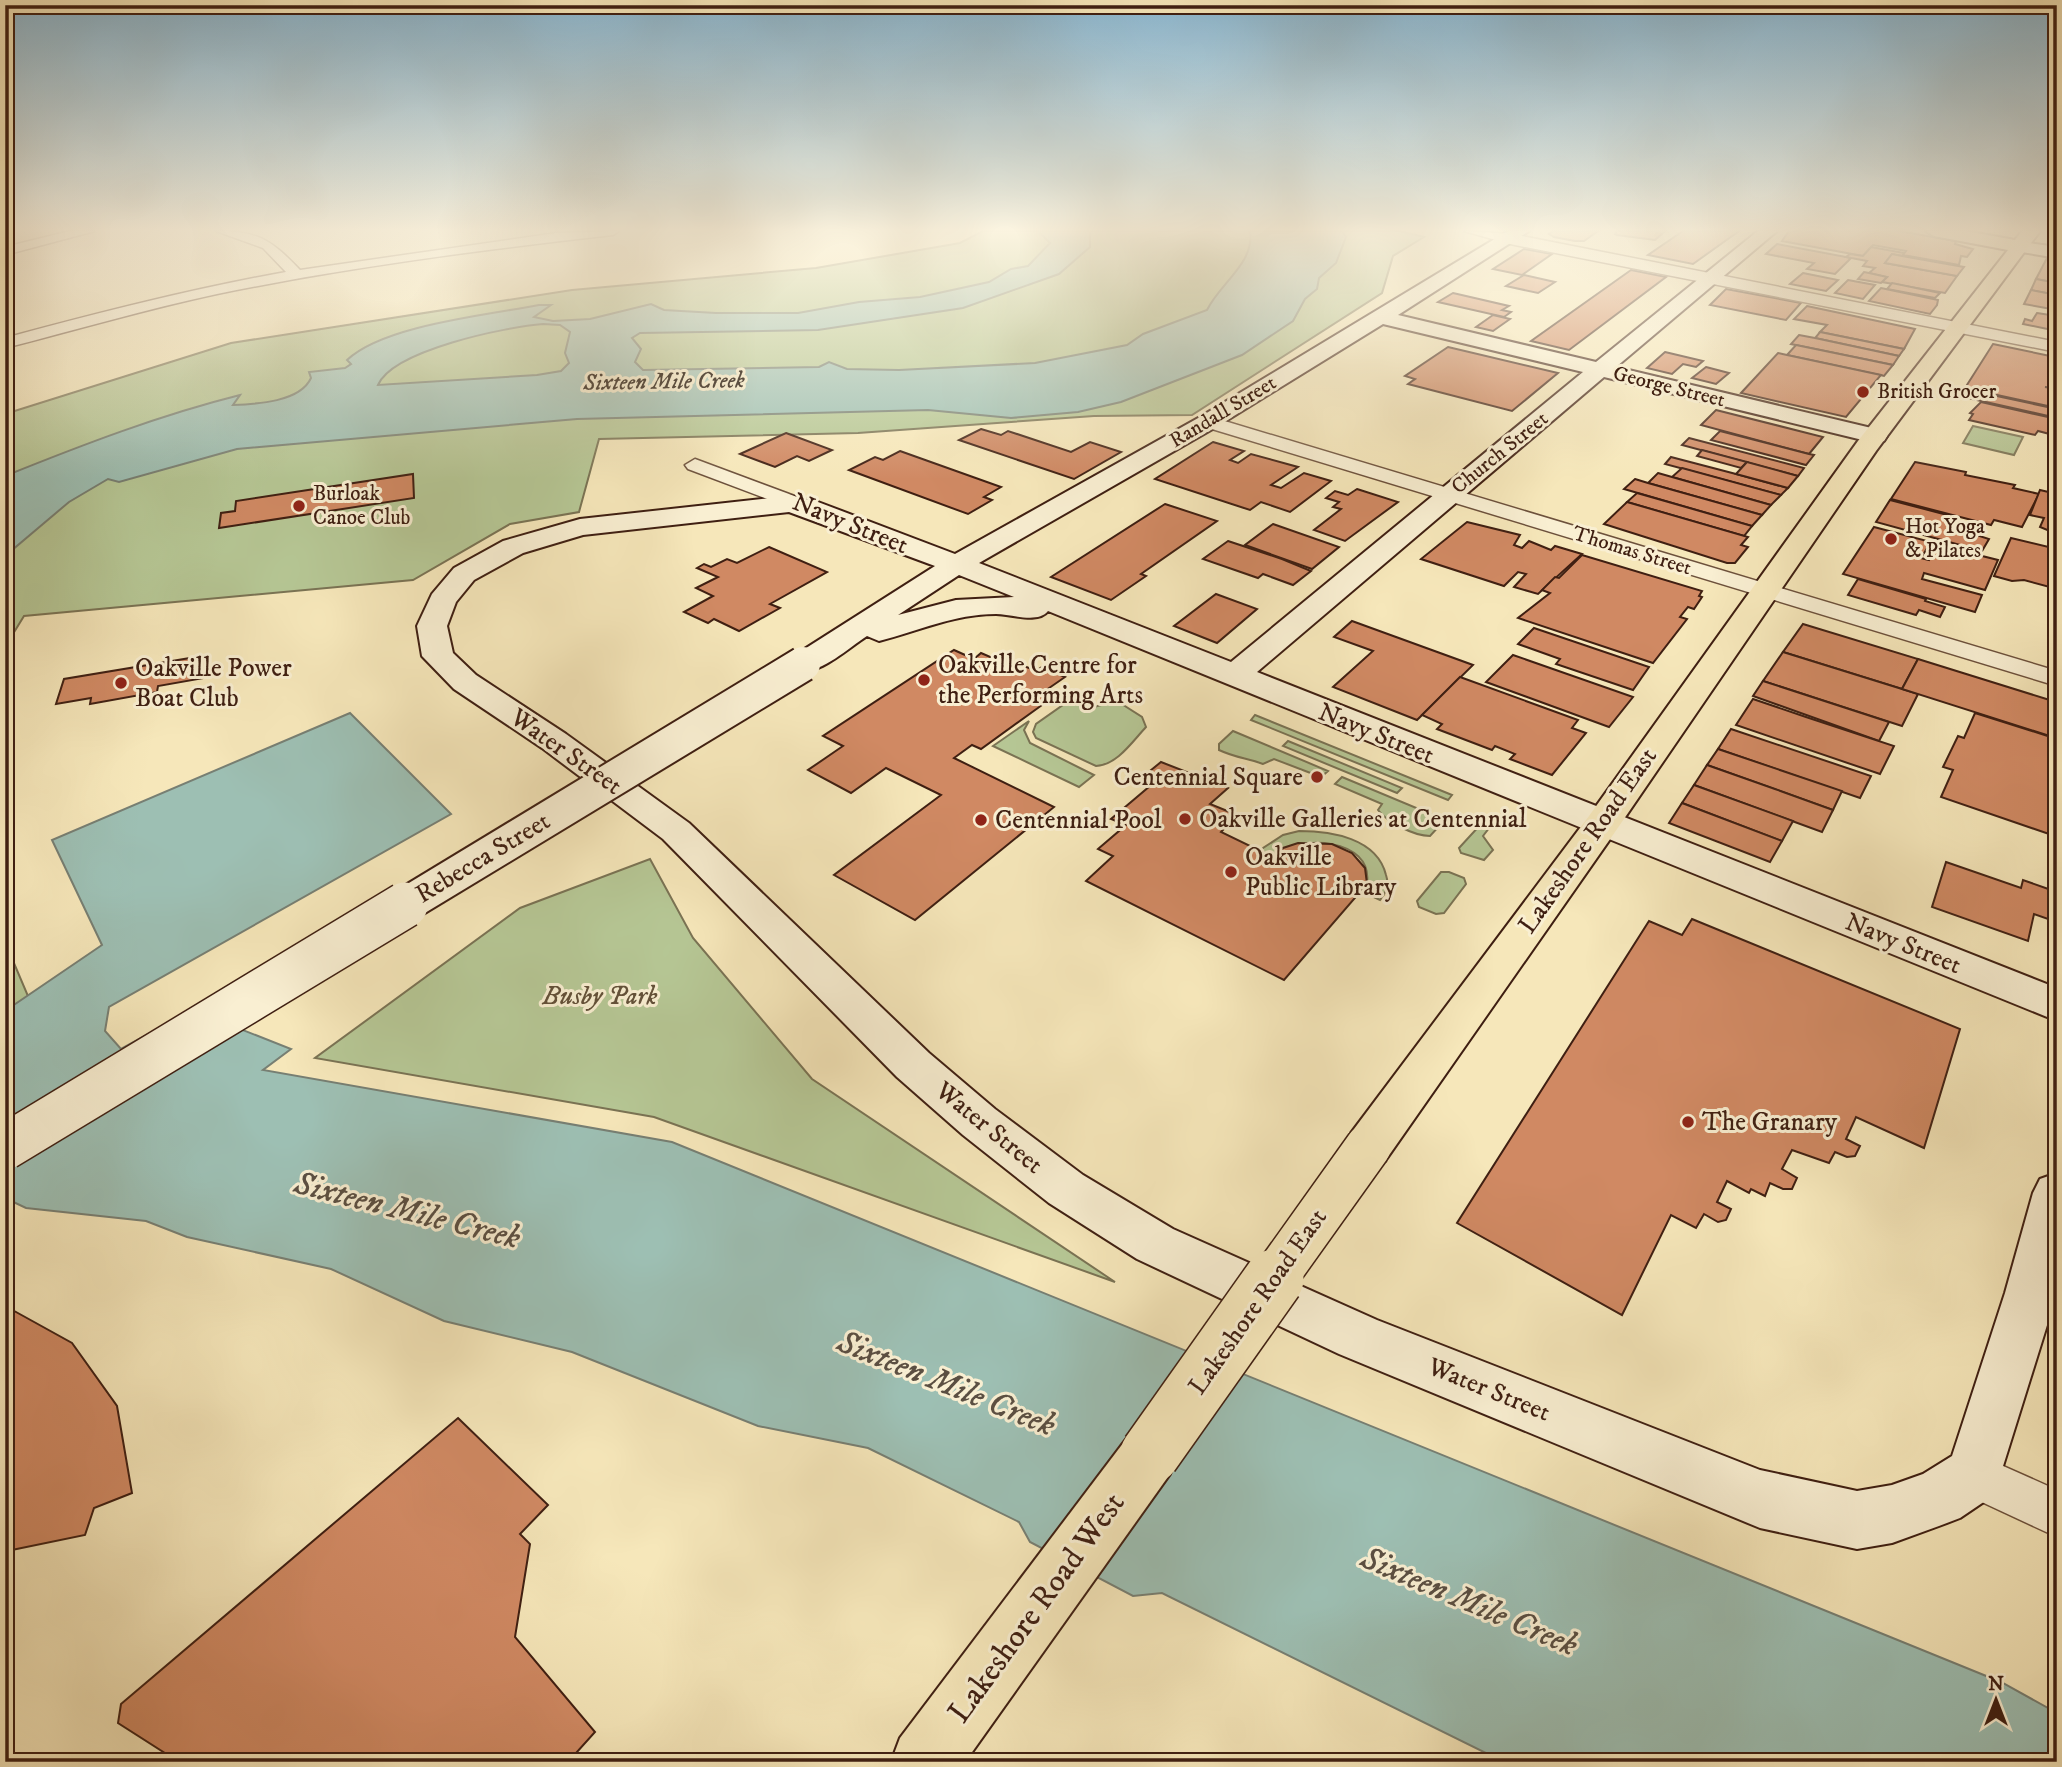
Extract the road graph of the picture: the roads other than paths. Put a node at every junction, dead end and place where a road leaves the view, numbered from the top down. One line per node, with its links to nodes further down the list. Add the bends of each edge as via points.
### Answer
1 (117, 313): 8 (street)
2 (1387, 313): 6 (street, Randall Street)
3 (1670, 313): 10 (street, Church Street)
4 (1890, 313): 7 (street)
5 (1968, 313): 7 (main road, Lakeshore Road East)
6 (1381, 317): 10 (street, George Street); 11 (street, Randall Street)
7 (1957, 327): 9 (street); 12 (main road, Lakeshore Road East)
8 (5, 343)
9 (2057, 347)
10 (1601, 370): 12 (street, George Street); 14 (street, Church Street)
11 (1208, 422): 14 (street, Thomas Street); 16 (street, Randall Street)
12 (1875, 436): 17 (main road, Lakeshore Road East)
13 (695, 465): 15 (street, Navy Street)
14 (1448, 495): 17 (street, Thomas Street); 20 (street, Church Street)
15 (809, 508): 16 (street, Navy Street); 27 (street, Water Street, via 761,505 617,522 580,527 513,547 464,574 442,600 432,626 438,656 465,682 676,831 862,1016 979,1122 1066,1189 1155,1244 1358,1337 1760,1499 1857,1520 1892,1514 1939,1497)
16 (957, 565): 18 (street, Navy Street); 19 (street, Rebecca Street)
17 (1764, 592): 21 (street, Thomas Street); 22 (main road, Lakeshore Road East)
18 (1094, 621): 19 (street, via 987,604 918,617); 20 (street, Navy Street)
19 (803, 664): 24 (street, Rebecca Street, bridge)
20 (1233, 677): 22 (street, Navy Street)
21 (2057, 679)
22 (1602, 824): 23 (street, Navy Street); 26 (main road, Lakeshore Road East, bridge)
23 (2057, 1005)
24 (5, 1147)
25 (2057, 1193): 27 (street)
26 (1150, 1454): 29 (main road, Lakeshore Road West)
27 (1974, 1475): 28 (street)
28 (2057, 1514)
29 (925, 1762)

